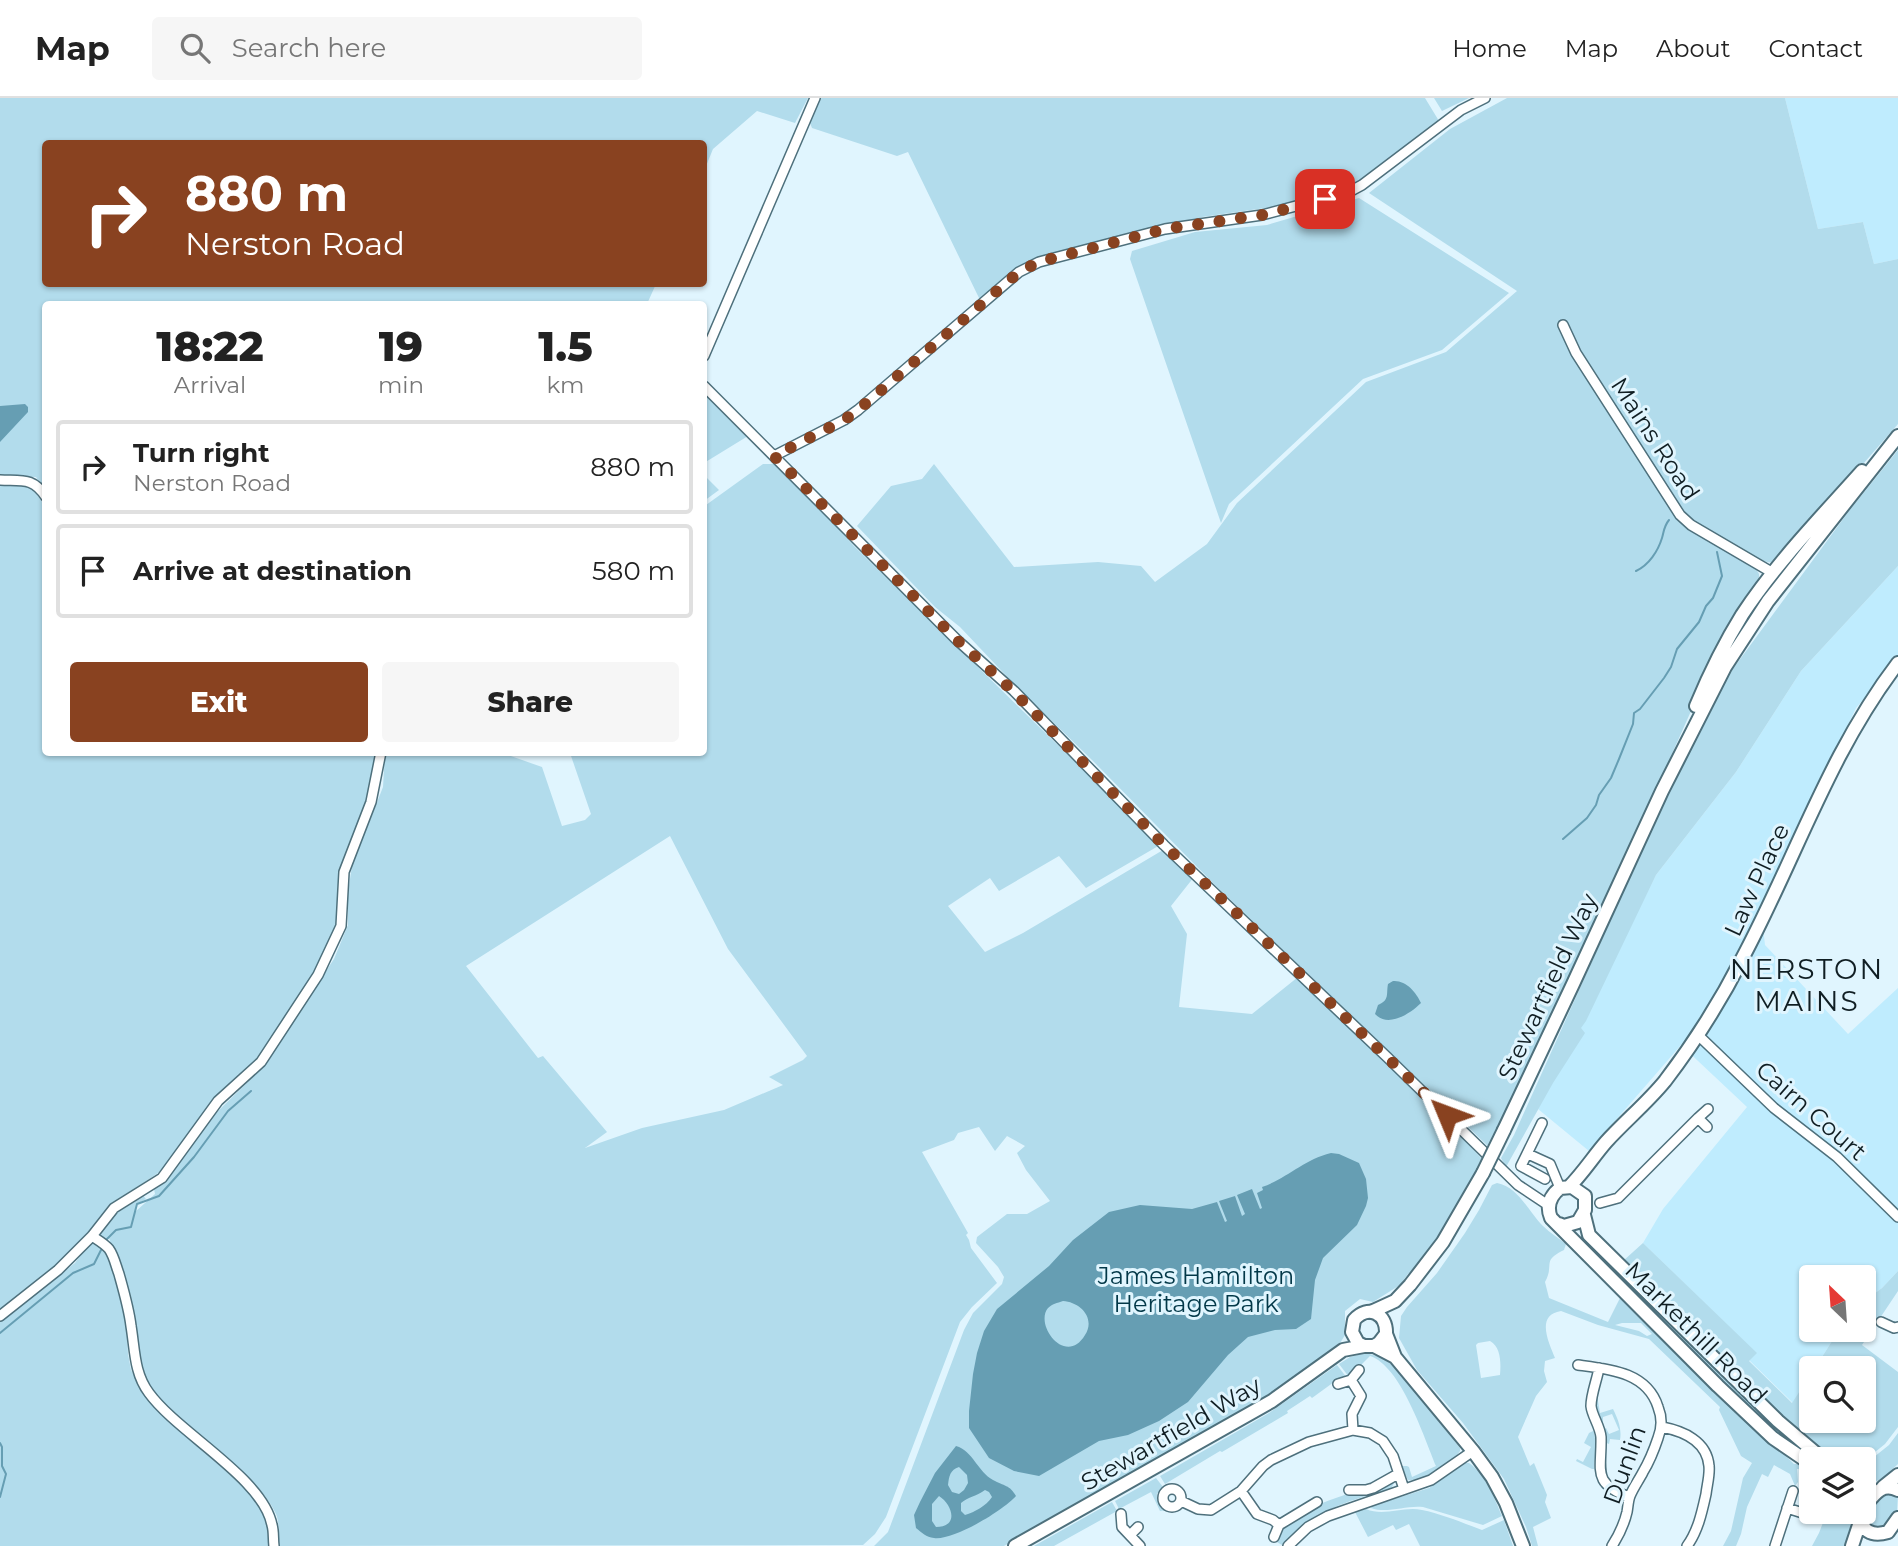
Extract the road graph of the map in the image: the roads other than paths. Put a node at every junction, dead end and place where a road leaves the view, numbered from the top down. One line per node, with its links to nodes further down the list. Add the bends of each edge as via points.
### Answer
1 (815, 98): 4 (street)
2 (1485, 98): 7 (street, via 1461,110 1349,192 1262,215 1165,229 1039,262 1019,272 858,410)
3 (1563, 326): 10 (street, Mains Road, via 1680,515)
4 (707, 349)
5 (707, 389): 7 (street)
6 (1898, 434): 10 (street, Stewartfield Way); 13 (street, Stewartfield Way, via 1749,628)
7 (774, 456): 25 (street, via 1164,845 1518,1185)
8 (0, 480): 9 (street, via 33,482)
9 (42, 491)
10 (1773, 573): 13 (street, Stewartfield Way, via 1718,658)
11 (1898, 663): 14 (street, Law Place, via 1843,748 1742,959)
12 (380, 756): 29 (street, via 371,802 344,872 341,926 318,975 261,1062 218,1101 162,1178 114,1208)
13 (1662, 791): 32 (street, Stewartfield Way, bridge, via 1483,1173 1443,1242)
14 (1698, 1035): 20 (street, Law Place, via 1664,1082); 27 (street, Cairn Court)
15 (1709, 1109): 16 (street)
16 (1698, 1118): 18 (street); 24 (street, via 1618,1198)
17 (1542, 1124): 19 (street)
18 (1707, 1127)
19 (1528, 1154): 21 (street, via 1521,1166); 22 (street, via 1550,1164)
20 (1586, 1169): 22 (street, Law Place); 23 (street)
21 (1545, 1179)
22 (1564, 1187): 23 (street); 25 (street)
23 (1585, 1195): 24 (street); 26 (street)
24 (1600, 1203): 26 (street)
25 (1548, 1205): 28 (street, via 1551,1218)
26 (1584, 1213): 28 (street, via 1578,1222); 30 (street, Markethill Road, via 1589,1235)
27 (1898, 1217)
28 (1559, 1224): 31 (street, Markethill Road)
29 (92, 1236): 34 (street); 76 (street, via 109,1248 114,1261 126,1301 135,1363 148,1392 169,1417 243,1478 265,1507)
30 (1614, 1260): 31 (street); 49 (street, Markethill Road)
31 (1603, 1271): 51 (street, Markethill Road, via 1773,1438)
32 (1395, 1301): 33 (street, Stewartfield Way); 37 (street, Stewartfield Way)
33 (1371, 1312): 37 (street, via 1384,1321); 38 (street, via 1358,1315)
34 (0, 1316)
35 (1881, 1322): 36 (street)
36 (1898, 1327)
37 (1386, 1331): 39 (street, via 1383,1339); 41 (street)
38 (1352, 1332): 39 (street); 40 (street, Stewartfield Way)
39 (1369, 1346): 40 (street, Stewartfield Way); 41 (street)
40 (1343, 1350): 77 (street, Stewartfield Way, via 1272,1401)
41 (1395, 1357): 50 (street)
42 (1578, 1365): 43 (street, Dunlin)
43 (1599, 1368): 47 (street, Dunlin, via 1627,1374 1648,1386); 62 (street, via 1591,1407 1600,1430 1603,1481 1614,1492)
44 (1359, 1370): 45 (street)
45 (1351, 1380): 46 (street); 48 (street, via 1361,1396 1352,1414)
46 (1338, 1384)
47 (1662, 1427): 62 (street, Dunlin); 82 (street, via 1695,1440 1709,1464 1702,1512)
48 (1353, 1430): 52 (street, via 1383,1441); 59 (street, via 1308,1442 1271,1460)
49 (1809, 1447)
50 (1473, 1451): 56 (street, via 1431,1480); 80 (street, via 1506,1503)
51 (1799, 1456)
52 (1398, 1474): 56 (street); 57 (street, via 1373,1488)
53 (1898, 1475): 55 (street)
54 (1876, 1487): 55 (street)
55 (1881, 1488): 58 (street); 61 (street)
56 (1404, 1489): 79 (street, via 1328,1516)
57 (1349, 1490)
58 (1898, 1490)
59 (1241, 1491): 63 (street, via 1211,1510); 71 (street, via 1257,1514)
60 (1793, 1491): 65 (street)
61 (1876, 1495)
62 (1629, 1497): 81 (street, Dunlin, via 1625,1520)
63 (1181, 1501)
64 (1317, 1502): 71 (street)
65 (1787, 1508): 66 (street); 83 (street)
66 (1799, 1512)
67 (1121, 1514): 74 (street, via 1122,1527)
68 (1898, 1518): 73 (street)
69 (1859, 1524): 84 (street)
70 (1864, 1524): 73 (street, via 1876,1535)
71 (1279, 1525): 75 (street)
72 (1139, 1527): 74 (street)
73 (1888, 1532): 85 (street)
74 (1130, 1535): 78 (street)
75 (1274, 1537)
76 (274, 1546)
77 (1016, 1546)
78 (1140, 1546)
79 (1288, 1546)
80 (1523, 1546)
81 (1612, 1546)
82 (1687, 1546)
83 (1775, 1546)
84 (1852, 1546)
85 (1877, 1546)

